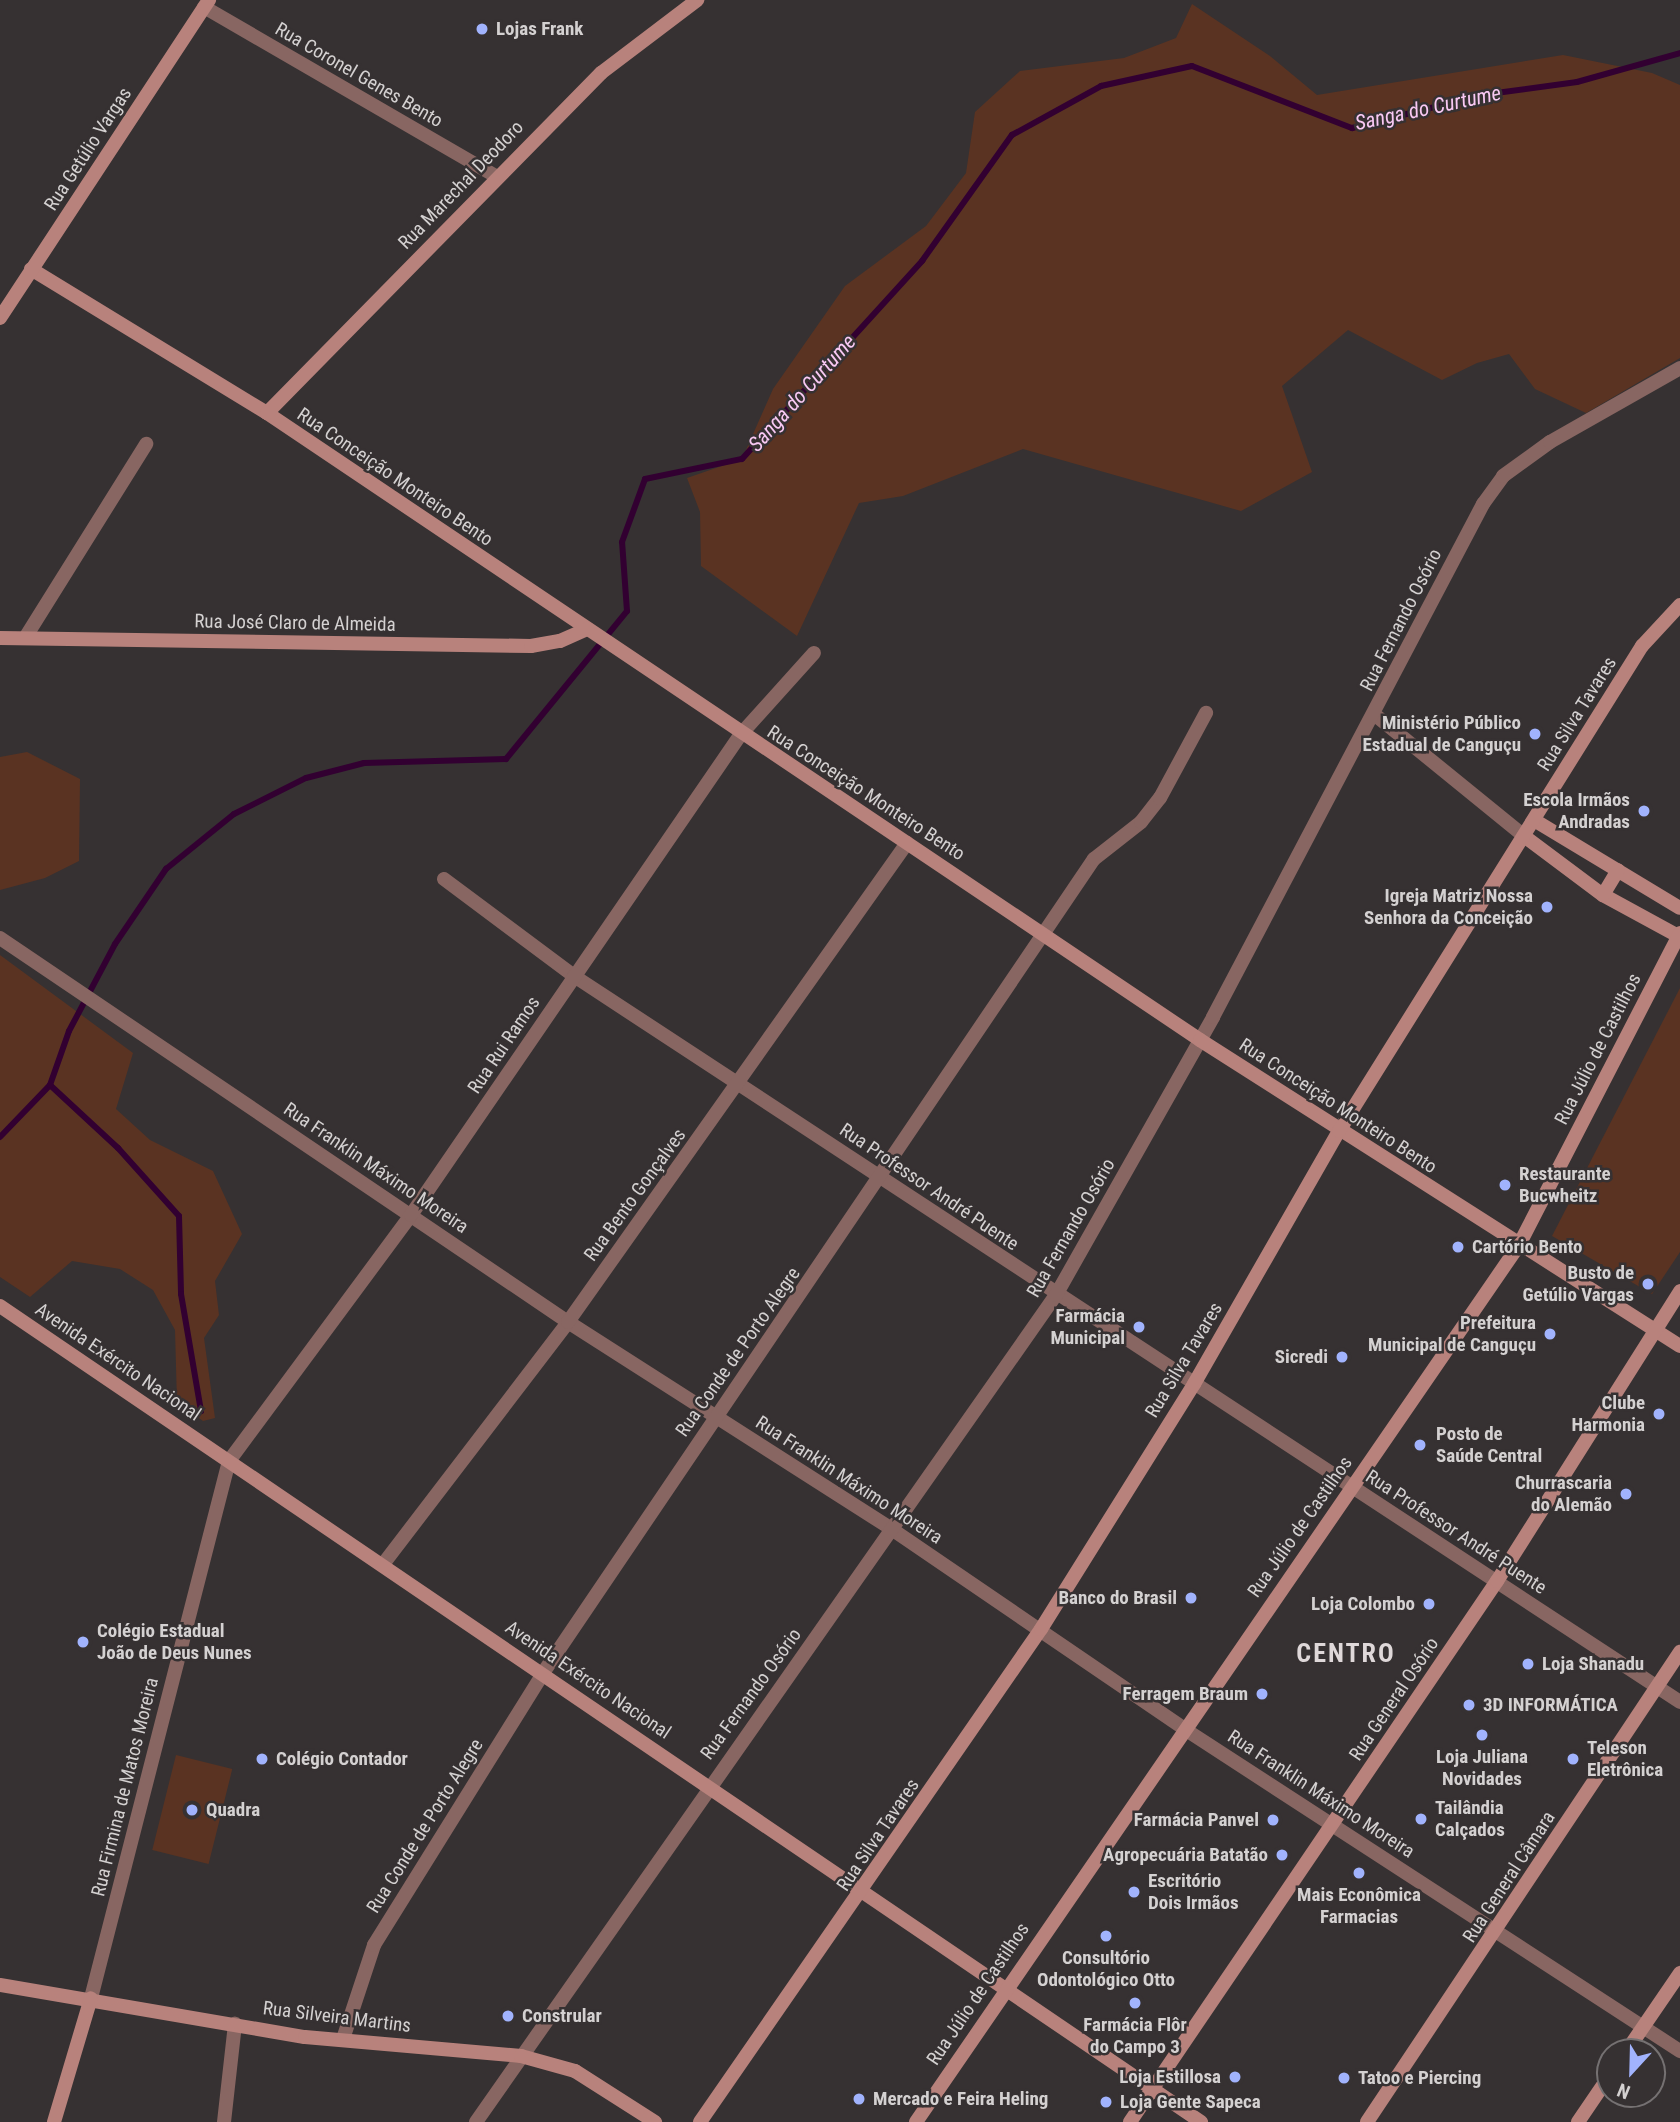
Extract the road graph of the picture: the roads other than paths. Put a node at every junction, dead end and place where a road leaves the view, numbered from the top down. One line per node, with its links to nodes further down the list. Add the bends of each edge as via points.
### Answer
1 (697, 0): 3 (street, Rua Marechal Deodoro, via 601,73)
2 (206, 4): 3 (street, Rua Coronel Genes Bento); 4 (street, Rua Getúlio Vargas)
3 (495, 176): 7 (street, Rua Marechal Deodoro)
4 (31, 270): 5 (street, Rua Getúlio Vargas); 7 (street, Rua Conceição Monteiro Bento)
5 (0, 318)
6 (1680, 368): 15 (street, Rua Fernando Osório, via 1549,442 1503,477 1483,504)
7 (267, 413): 10 (street, Rua Conceição Monteiro Bento)
8 (146, 444): 12 (street)
9 (1680, 605): 18 (street, Rua Silva Tavares, via 1642,646)
10 (590, 631): 12 (street, Rua José Claro de Almeida, via 531,646); 16 (street, Rua Conceição Monteiro Bento)
11 (0, 638): 12 (street, Rua José Claro de Almeida)
12 (25, 638)
13 (814, 653): 16 (street, Rua Rui Ramos)
14 (1206, 713): 25 (street, Rua Conde de Porto Alegre, via 1160,798 1141,821 1094,859)
15 (1374, 714): 17 (street); 29 (street, Rua Fernando Osório)
16 (741, 733): 20 (street, Rua Conceição Monteiro Bento); 28 (street, Rua Rui Ramos)
17 (1500, 814): 18 (street); 19 (street)
18 (1534, 820): 19 (street, Rua Silva Tavares); 21 (street)
19 (1524, 836): 23 (street); 31 (street, Rua Silva Tavares)
20 (907, 843): 25 (street, Rua Conceição Monteiro Bento); 30 (street, Rua Bento Gonçalves)
21 (1618, 870): 23 (street); 24 (street)
22 (444, 879): 28 (street, Rua Professor André Puente)
23 (1603, 895): 26 (street)
24 (1680, 908)
25 (1044, 934): 29 (street, Rua Conceição Monteiro Bento); 32 (street, Rua Conde de Porto Alegre)
26 (1679, 936): 34 (street, Rua Júlio de Castilhos)
27 (0, 938): 33 (street, Rua Franklin Máximo Moreira)
28 (574, 976): 30 (street, Rua Professor André Puente); 33 (street, Rua Rui Ramos)
29 (1200, 1040): 31 (street, Rua Conceição Monteiro Bento); 36 (street, Rua Fernando Osório)
30 (738, 1084): 32 (street, Rua Professor André Puente); 38 (street, Rua Bento Gonçalves)
31 (1339, 1131): 34 (street, Rua Conceição Monteiro Bento); 41 (street, Rua Silva Tavares)
32 (882, 1178): 36 (street, Rua Professor André Puente); 42 (street, Rua Conde de Porto Alegre)
33 (411, 1215): 38 (street, Rua Franklin Máximo Moreira); 43 (street, Rua Rui Ramos)
34 (1519, 1245): 39 (street, Rua Conceição Monteiro Bento); 44 (street, Rua Júlio de Castilhos)
35 (1680, 1292): 39 (street, Rua General Osório)
36 (1056, 1295): 41 (street, Rua Professor André Puente); 45 (street, Rua Fernando Osório)
37 (0, 1306): 43 (street, Avenida Exército Nacional)
38 (568, 1322): 42 (street, Rua Franklin Máximo Moreira); 46 (street, Rua Bento Gonçalves)
39 (1655, 1330): 40 (street, Rua Conceição Monteiro Bento); 47 (street, Rua General Osório)
40 (1680, 1346)
41 (1194, 1384): 44 (street, Rua Professor André Puente); 48 (street, Rua Silva Tavares)
42 (716, 1416): 45 (street, Rua Franklin Máximo Moreira); 50 (street, Rua Conde de Porto Alegre)
43 (229, 1461): 46 (street, Avenida Exército Nacional); 61 (street, Rua Firmina de Matos Moreira)
44 (1351, 1486): 47 (street, Rua Professor André Puente); 53 (street, Rua Júlio de Castilhos)
45 (893, 1530): 48 (street, Rua Franklin Máximo Moreira); 54 (street, Rua Fernando Osório)
46 (384, 1563): 50 (street, Avenida Exército Nacional)
47 (1497, 1581): 51 (street, Rua Professor André Puente); 55 (street, Rua General Osório)
48 (1041, 1629): 53 (street, Rua Franklin Máximo Moreira); 56 (street, Rua Silva Tavares)
49 (1680, 1652): 51 (street, Rua General Câmara)
50 (543, 1673): 54 (street, Avenida Exército Nacional); 65 (street, Rua Conde de Porto Alegre, via 374,1945)
51 (1657, 1687): 52 (street, Rua Professor André Puente); 57 (street, Rua General Câmara)
52 (1680, 1702)
53 (1183, 1728): 55 (street, Rua Franklin Máximo Moreira); 60 (street, Rua Júlio de Castilhos)
54 (708, 1786): 56 (street, Avenida Exército Nacional); 67 (street, Rua Fernando Osório)
55 (1332, 1823): 57 (street, Rua Franklin Máximo Moreira); 68 (street, Rua General Osório)
56 (861, 1894): 60 (street, Avenida Exército Nacional); 74 (street, Rua Silva Tavares)
57 (1497, 1931): 63 (street, Rua Franklin Máximo Moreira); 78 (street, Rua General Câmara)
58 (1680, 1973): 63 (street)
59 (0, 1985): 61 (street, Rua Silveira Martins)
60 (1003, 1989): 68 (street, Avenida Exército Nacional); 75 (street, Rua Júlio de Castilhos)
61 (91, 1998): 62 (street, Rua Silveira Martins); 70 (street, Rua Firmina de Matos Moreira)
62 (235, 2024): 65 (street, Rua Silveira Martins); 71 (street)
63 (1644, 2026): 64 (street); 66 (street, Rua Franklin Máximo Moreira)
64 (1636, 2038)
65 (343, 2039): 67 (street, Rua Silveira Martins)
66 (1680, 2050)
67 (521, 2056): 72 (street, Rua Fernando Osório); 73 (street, Rua Silveira Martins, via 575,2071)
68 (1152, 2090): 76 (street, Rua General Osório); 77 (street, Avenida Exército Nacional)
69 (1596, 2096): 79 (street)
70 (54, 2122)
71 (224, 2122)
72 (476, 2122)
73 (655, 2122)
74 (700, 2122)
75 (916, 2122)
76 (1130, 2122)
77 (1201, 2122)
78 (1367, 2122)
79 (1578, 2122)

